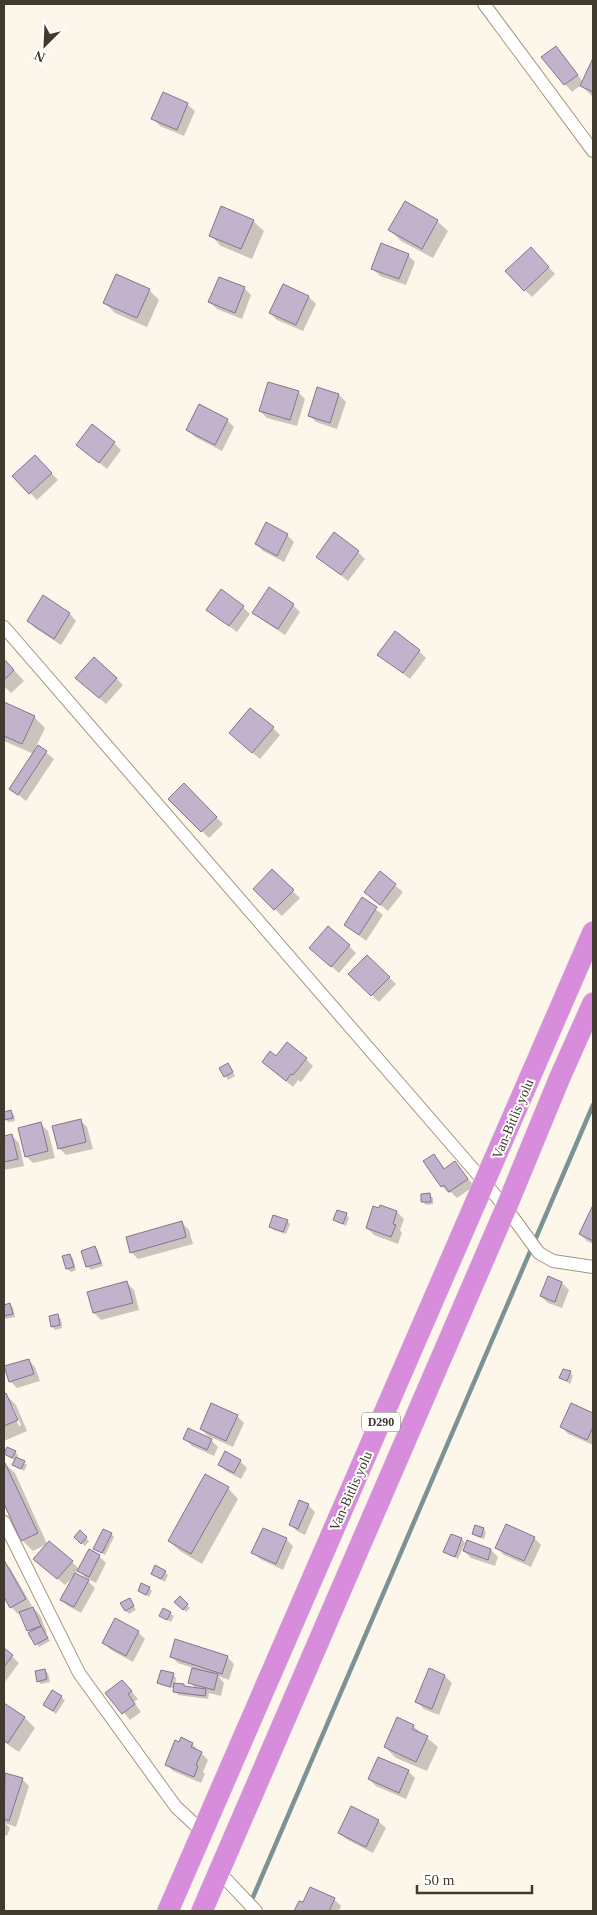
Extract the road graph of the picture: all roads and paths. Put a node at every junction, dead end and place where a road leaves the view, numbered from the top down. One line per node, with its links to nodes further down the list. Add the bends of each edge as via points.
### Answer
1 (484, 4): 2 (street)
2 (593, 151)
3 (4, 627): 6 (street)
4 (593, 932): 6 (highway, Van-Bitlis yolu / D290)
5 (593, 1003): 7 (highway, Van-Bitlis yolu / D290)
6 (485, 1183): 7 (street); 10 (highway, Van-Bitlis yolu / D290)
7 (506, 1208): 8 (street, via 539,1253 553,1261); 11 (highway, Van-Bitlis yolu / D290)
8 (593, 1267)
9 (4, 1522): 10 (street, via 79,1673 176,1807)
10 (203, 1832): 12 (highway, Van-Bitlis yolu / D290)
11 (220, 1872): 13 (highway, Van-Bitlis yolu / D290); 14 (street)
12 (168, 1911)
13 (202, 1911)
14 (255, 1911)

